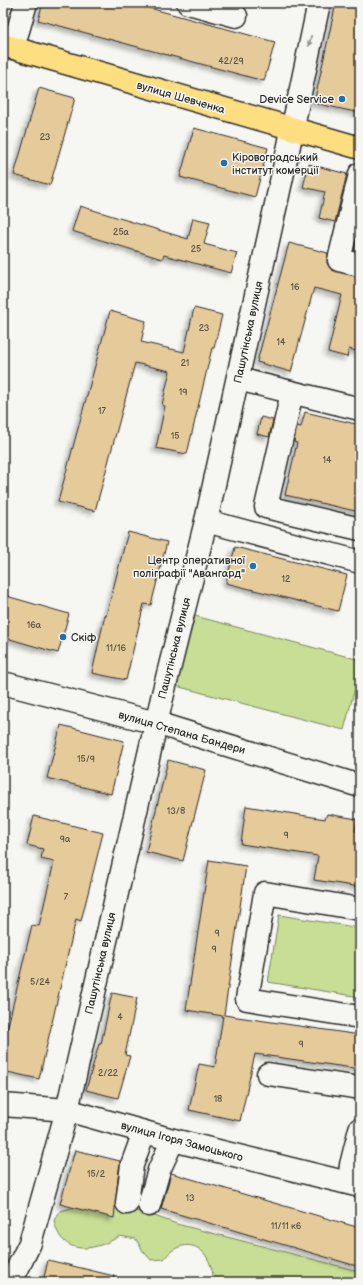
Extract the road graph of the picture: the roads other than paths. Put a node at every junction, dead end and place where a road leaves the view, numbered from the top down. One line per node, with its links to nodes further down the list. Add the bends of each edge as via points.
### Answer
1 (26, 3): 5 (street)
2 (188, 3): 4 (street)
3 (319, 3): 6 (street, Пашутінська вулиця, one-way to 6)
4 (236, 16)
5 (8, 46): 6 (main road, вулиця Шевченка)
6 (292, 129): 7 (main road, вулиця Шевченка); 10 (street, Пашутінська вулиця)
7 (360, 148)
8 (360, 174): 9 (street, via 339,260)
9 (360, 265)
10 (238, 379): 11 (street); 13 (street, Пашутінська вулиця)
11 (292, 393): 12 (street); 14 (street, via 266,507)
12 (360, 409)
13 (206, 521): 15 (street); 17 (street, Пашутінська вулиця)
14 (360, 529)
15 (360, 562)
16 (3, 683): 17 (street, вулиця Степана Бандери)
17 (156, 723): 18 (street, вулиця Степана Бандери); 24 (street, Пашутінська вулиця)
18 (359, 781)
19 (360, 909): 20 (street, via 265,893 247,999)
20 (360, 1017)
21 (268, 1074): 22 (street)
22 (360, 1088)
23 (3, 1105): 24 (street, вулиця Ігоря Замоцького)
24 (67, 1110): 26 (street, вулиця Ігоря Замоцького); 31 (street, Пашутінська вулиця, via 30,1243)
25 (360, 1129): 28 (street, via 352,1165)
26 (144, 1132): 27 (street, вулиця Ігоря Замоцького); 29 (street, via 132,1165)
27 (173, 1140): 28 (street, вулиця Ігоря Замоцького); 30 (street, via 159,1170)
28 (355, 1185)
29 (127, 1203)
30 (149, 1205)
31 (10, 1275)

